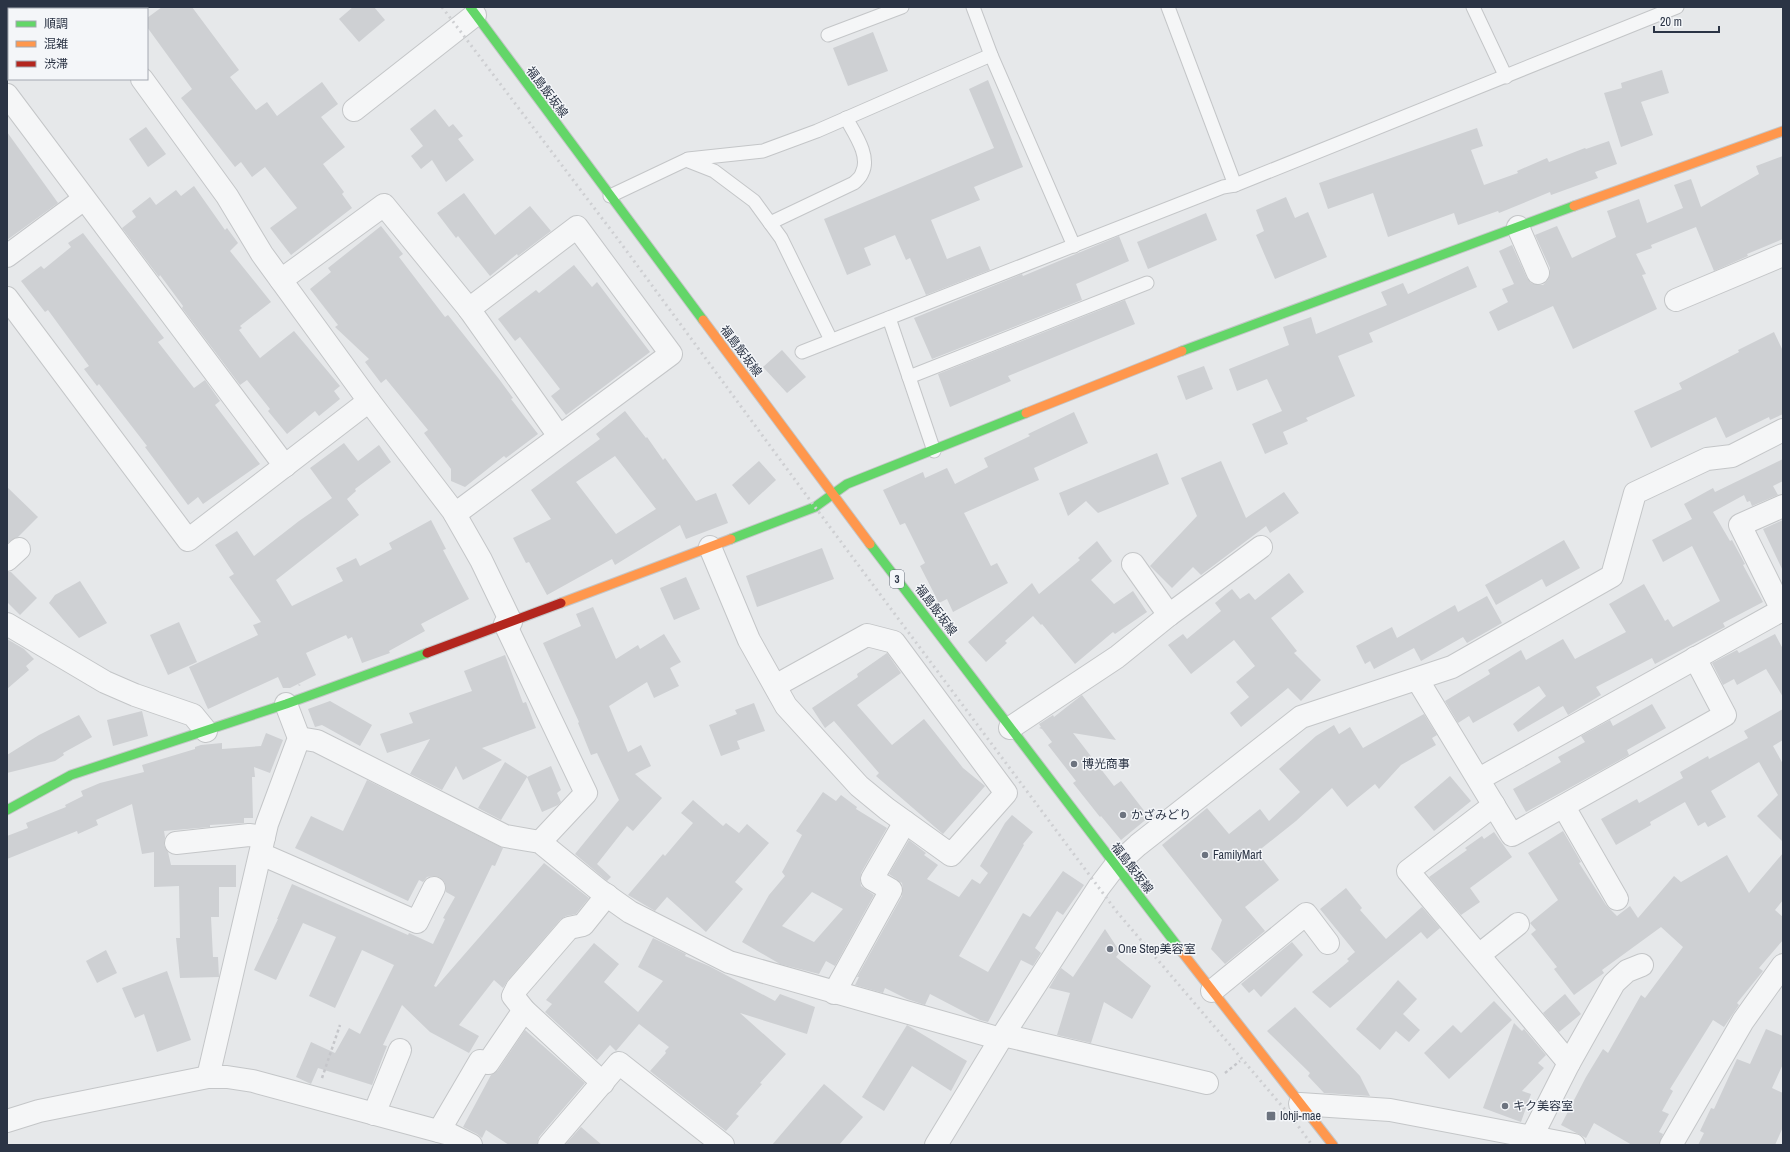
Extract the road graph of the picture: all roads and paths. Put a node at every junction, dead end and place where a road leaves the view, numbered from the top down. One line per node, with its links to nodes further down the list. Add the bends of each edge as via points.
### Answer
1 (902, 7): 7 (lane)
2 (973, 7): 8 (lane)
3 (1168, 7): 16 (lane)
4 (1473, 7): 9 (lane)
5 (1677, 7): 9 (lane)
6 (472, 11): 12 (street); 17 (street, 福島飯坂線 / 3)
7 (828, 36)
8 (991, 56): 13 (lane); 21 (lane)
9 (1506, 77): 16 (lane)
10 (143, 80): 25 (street, via 227,196)
11 (7, 95): 18 (street)
12 (354, 110)
13 (846, 118): 15 (lane, via 763,151); 19 (lane, via 865,158 863,173 854,183)
14 (1783, 132): 20 (street, via 1716,154)
15 (686, 160): 17 (lane); 19 (lane, via 714,171 754,201)
16 (1235, 185): 21 (lane, via 1223,187)
17 (610, 196): 39 (street, 福島飯坂線 / 3)
18 (84, 198): 23 (street); 38 (street)
19 (770, 223): 31 (lane, via 781,238)
20 (1518, 228): 24 (street); 37 (street, via 1208,341)
21 (1074, 246): 30 (lane)
22 (1783, 255): 28 (street)
23 (7, 256)
24 (1538, 273)
25 (281, 280): 29 (street, via 384,205); 34 (street)
26 (1147, 283): 33 (lane)
27 (7, 298): 38 (street, via 188,540)
28 (1676, 300)
29 (469, 309): 36 (street); 36 (street, via 577,228 671,354)
30 (889, 318): 31 (lane); 33 (lane)
31 (831, 340): 32 (lane)
32 (802, 352)
33 (909, 377): 37 (lane)
34 (369, 401): 38 (street); 41 (street)
35 (1783, 430): 50 (street, via 1732,456 1707,459 1635,493 1612,576 1452,667)
36 (559, 436): 41 (street)
37 (934, 451): 39 (street, via 847,484)
38 (285, 466)
39 (833, 495): 43 (street, via 815,507); 53 (street, 福島飯坂線 / 3)
40 (1783, 506): 45 (street, via 1740,525)
41 (455, 514): 47 (street, via 481,560)
42 (1261, 546): 46 (street)
43 (710, 547): 47 (street); 51 (street, via 749,640)
44 (1133, 564): 46 (street)
45 (1782, 611): 49 (street)
46 (1169, 615): 53 (street, via 1117,657)
47 (508, 623): 52 (street); 61 (street, via 586,793)
48 (7, 624): 54 (street, via 106,682 193,715)
49 (1696, 658): 56 (street); 58 (street, via 1725,715)
50 (1417, 679): 56 (street); 64 (street, via 1301,717 1138,845)
51 (774, 686): 60 (street, via 786,706 859,786); 60 (street, via 867,635 894,642 1006,794 951,855)
52 (286, 704): 54 (street); 55 (street)
53 (1010, 728): 64 (street, 福島飯坂線 / 3)
54 (206, 731): 59 (street, via 71,775)
55 (299, 738): 61 (street, via 317,742 505,836); 63 (street, via 267,824)
56 (1478, 779): 57 (street)
57 (1494, 805): 58 (street, via 1512,836); 70 (street, via 1408,871)
58 (1564, 807): 67 (street)
59 (7, 810)
60 (905, 822): 74 (street, via 872,879 891,890)
61 (540, 842): 66 (street)
62 (176, 843): 63 (street, via 249,836)
63 (263, 845): 65 (street, via 417,922); 81 (street)
64 (1115, 866): 73 (street, 福島飯坂線 / 3); 77 (street)
65 (434, 888)
66 (607, 895): 74 (street, via 630,912 729,962); 75 (street, via 583,925 569,928 517,988 513,996)
67 (1617, 899)
68 (1518, 924): 70 (street)
69 (1328, 943): 73 (street, via 1306,914)
70 (1478, 955): 80 (street)
71 (1642, 964): 80 (street, via 1627,971 1614,982)
72 (1783, 965): 96 (street, via 1743,1021)
73 (1212, 991): 85 (street, 福島飯坂線 / 3)
74 (834, 993): 77 (street)
75 (524, 1010): 82 (street); 88 (street, via 488,1063 480,1061)
76 (340, 1025): 84 (path)
77 (1002, 1037): 83 (street); 93 (street)
78 (400, 1050): 86 (street)
79 (1242, 1059): 83 (path)
80 (1569, 1064): 89 (street)
81 (208, 1077): 84 (street, via 253,1081); 87 (street)
82 (603, 1083): 91 (street); 92 (street, via 619,1064)
83 (1207, 1083)
84 (315, 1098): 86 (street)
85 (1300, 1104): 89 (street, via 1390,1110); 94 (street, 福島飯坂線 / 3)
86 (374, 1114): 88 (street)
87 (7, 1120)
88 (439, 1131): 90 (street)
89 (1532, 1136): 95 (street)
90 (471, 1145)
91 (550, 1145)
92 (723, 1145)
93 (936, 1145)
94 (1333, 1145)
95 (1574, 1145)
96 (1671, 1145)

